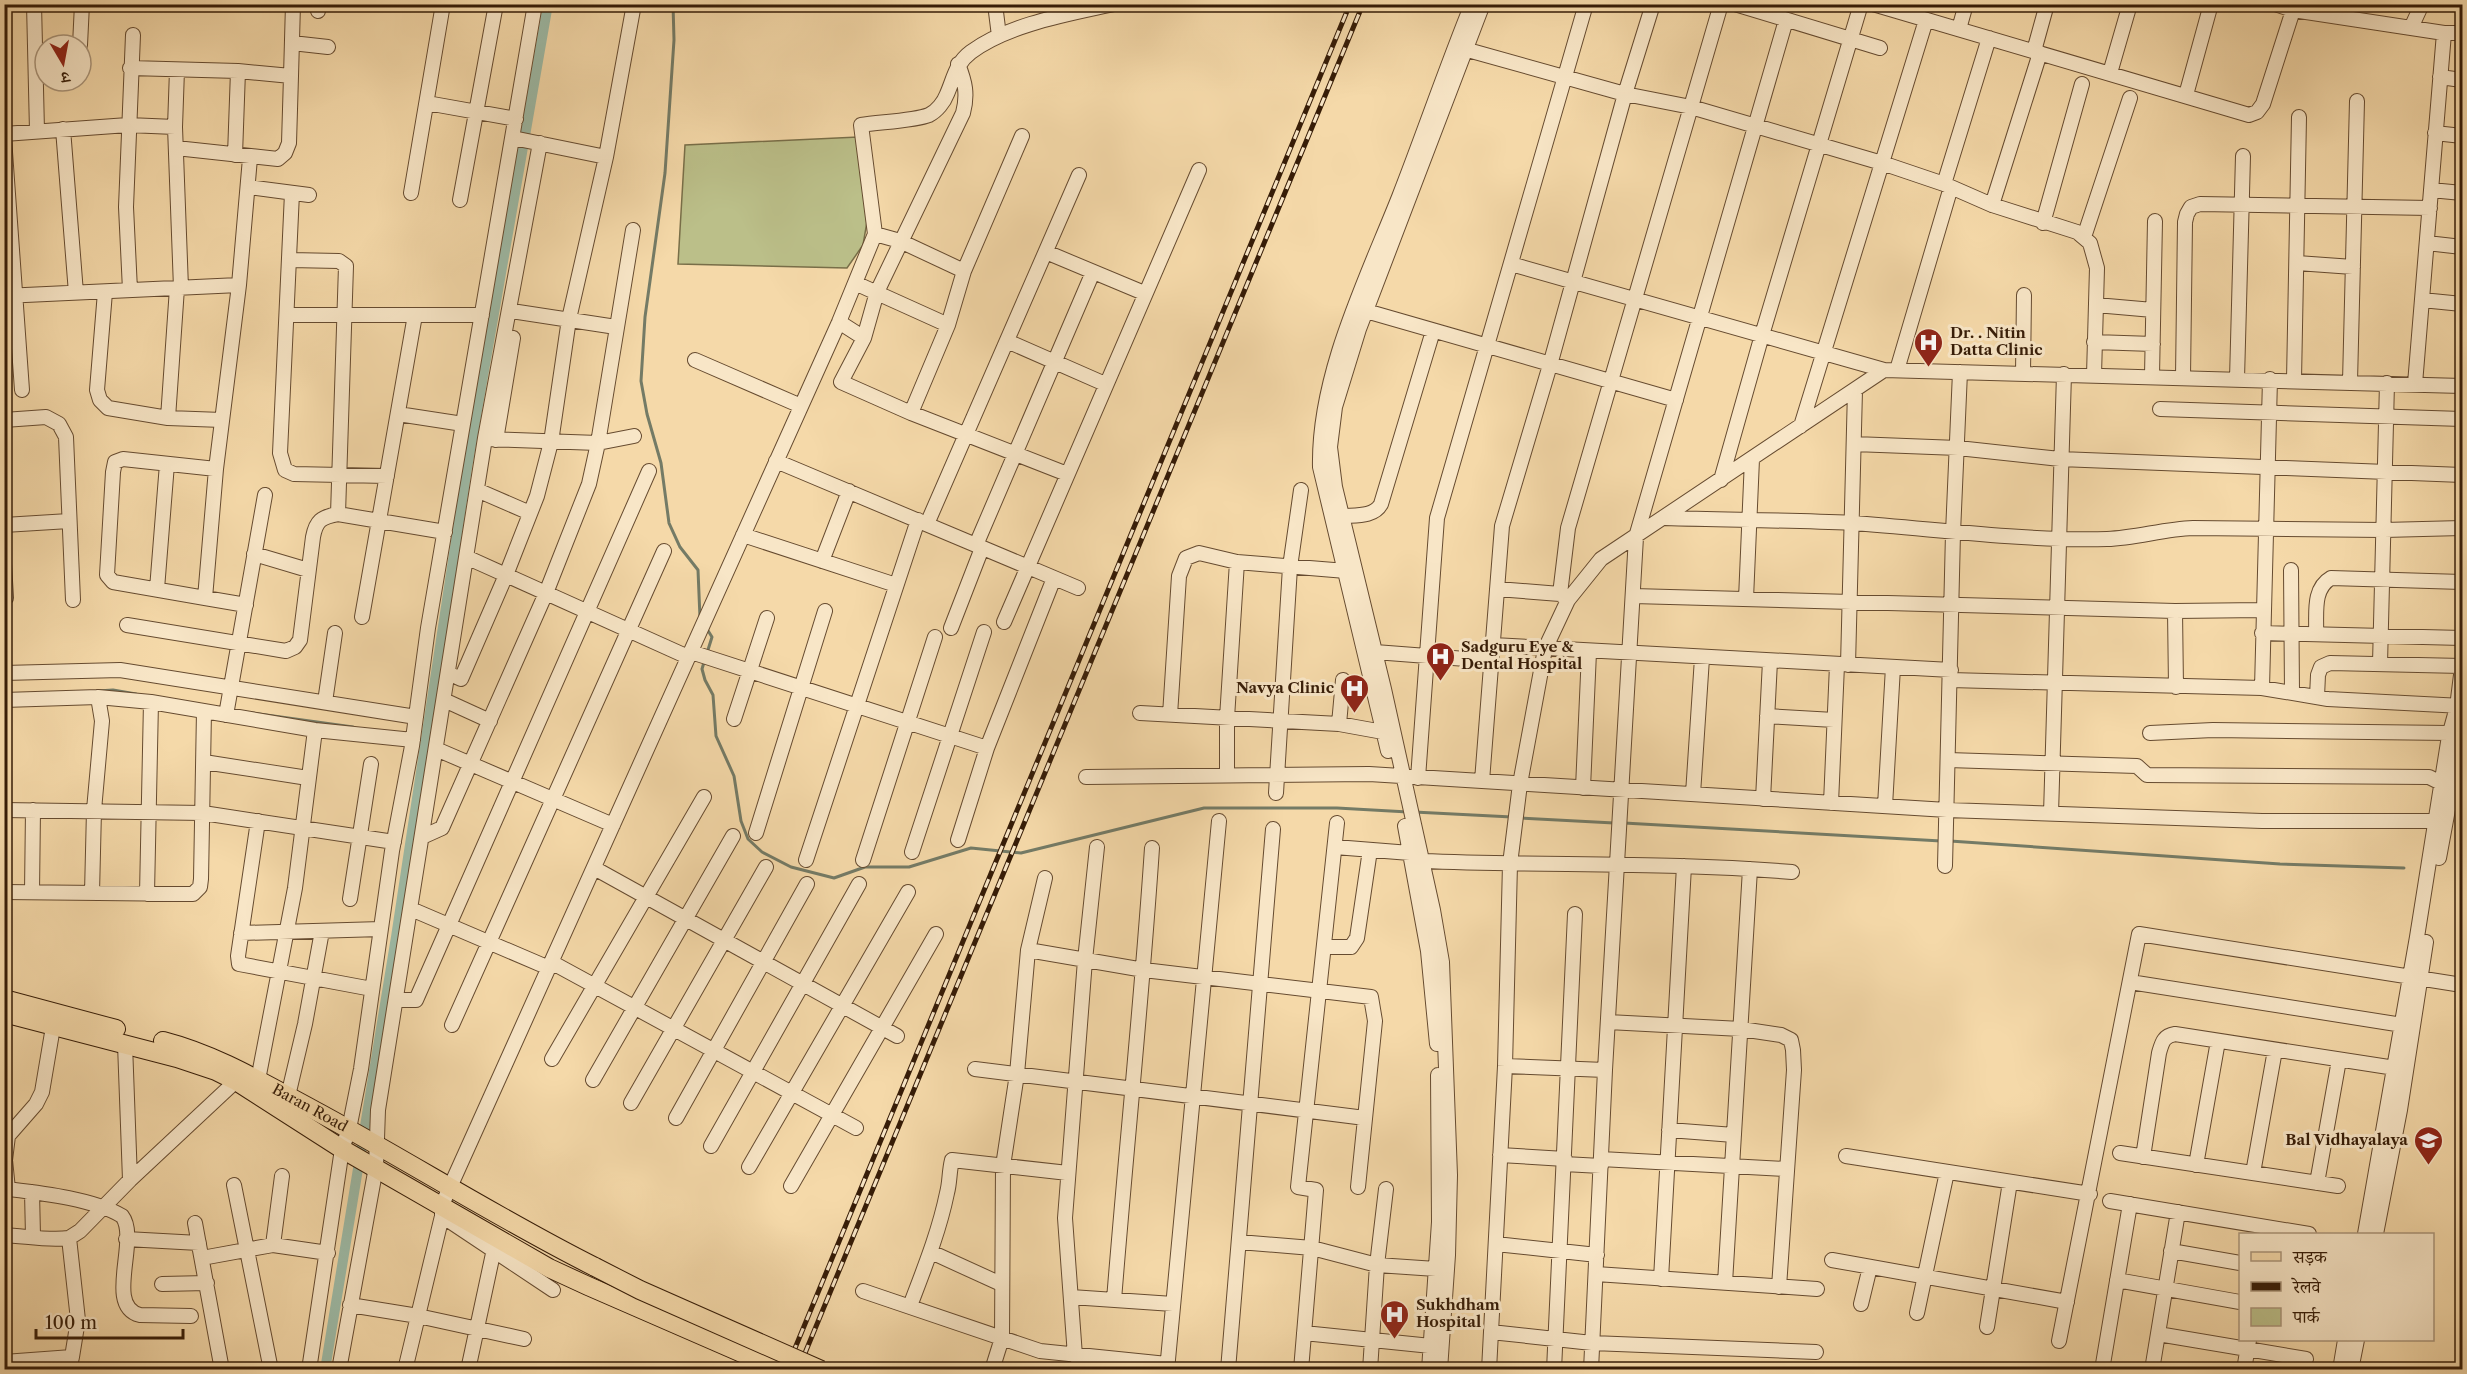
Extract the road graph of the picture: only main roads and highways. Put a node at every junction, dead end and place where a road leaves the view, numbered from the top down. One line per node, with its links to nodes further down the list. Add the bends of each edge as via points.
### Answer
1 (4, 999): 4 (main road, Baran Road, bridge, via 190,1048 223,1061 374,1142 549,1244 640,1290)
2 (4, 1013): 3 (main road, Baran Road, via 216,1071 442,1210 549,1268)
3 (782, 1370)
4 (821, 1370)

